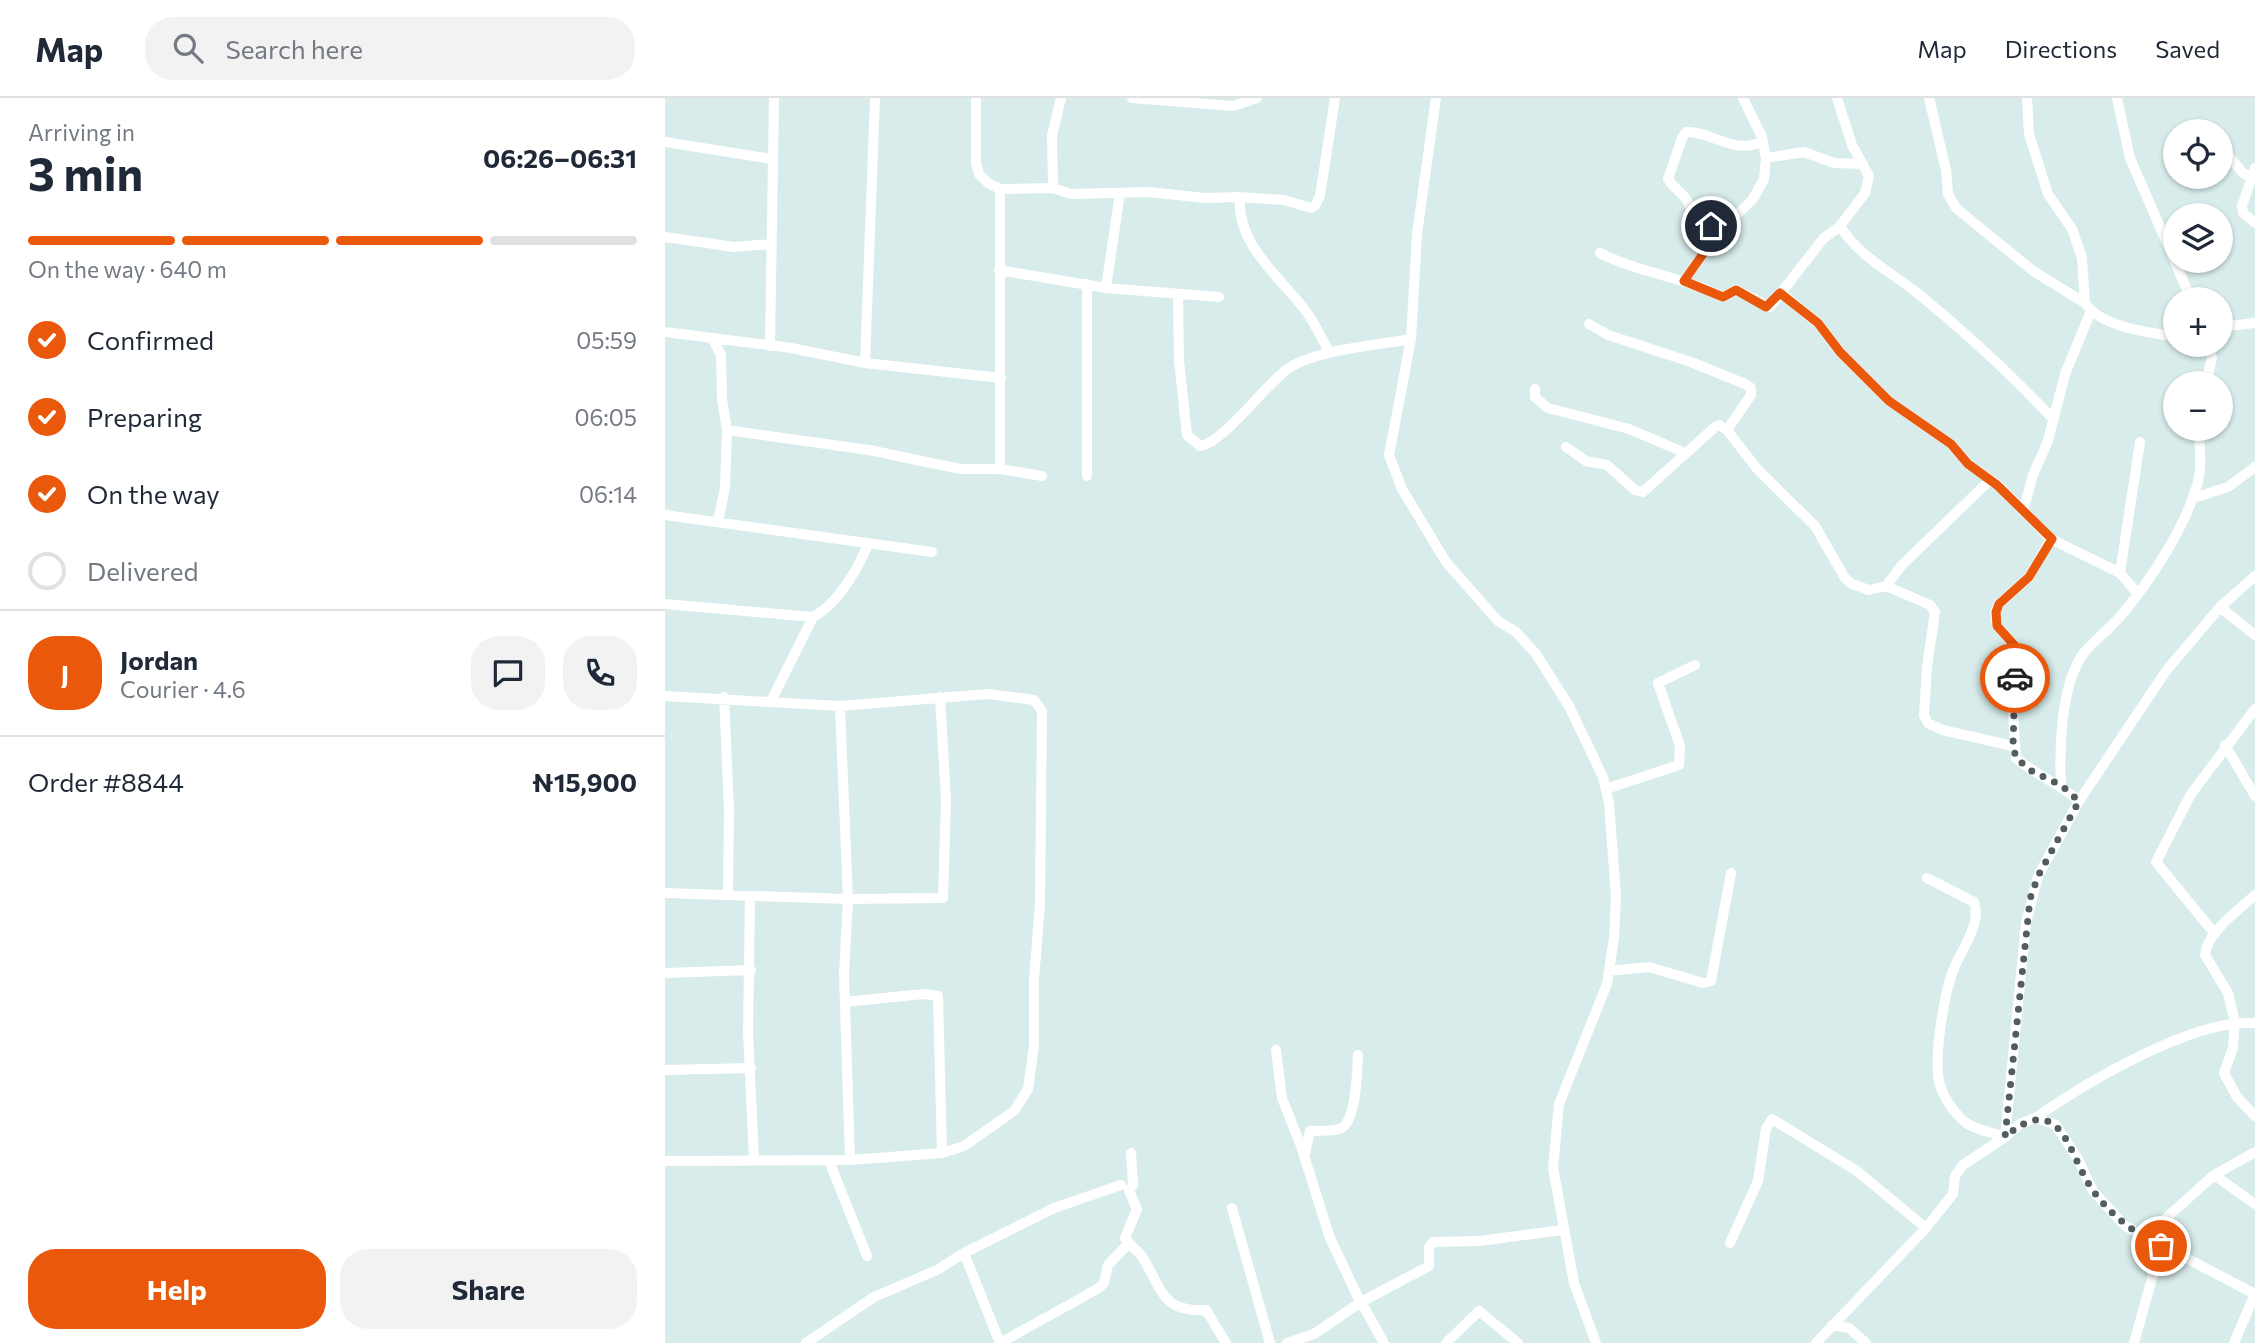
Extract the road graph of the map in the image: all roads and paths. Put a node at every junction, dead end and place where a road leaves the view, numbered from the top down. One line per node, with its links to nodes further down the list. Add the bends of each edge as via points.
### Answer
1 (773, 98): 17 (street)
2 (875, 98): 51 (street)
3 (976, 98): 22 (street, via 979,174)
4 (1061, 98): 21 (street, via 1052,136)
5 (1132, 98): 6 (street, via 1233,106)
6 (1257, 98)
7 (1335, 98): 24 (street, via 1315,206)
8 (1436, 98): 46 (street, via 1418,221)
9 (1743, 98): 15 (street)
10 (1837, 98): 19 (street)
11 (1929, 98): 39 (street, via 1950,201 2033,271)
12 (2027, 98): 39 (street, via 2029,134 2048,194 2072,229 2082,258)
13 (2117, 98): 34 (street, via 2130,158)
14 (665, 142): 17 (street)
15 (1761, 142): 16 (street); 27 (street, via 1729,144 1692,132 1682,138 1668,179 1686,195 1692,216)
16 (1766, 158): 19 (street, via 1804,152 1834,163); 27 (street, via 1764,179 1753,199)
17 (772, 159): 29 (street)
18 (2233, 161): 20 (street, via 2243,173)
19 (1863, 164): 26 (street, via 1868,186)
20 (2253, 173): 25 (street, via 2242,206)
21 (1053, 188): 22 (street); 23 (street, via 1071,194)
22 (1000, 189): 31 (street)
23 (1120, 193): 24 (street); 35 (street)
24 (1240, 197): 49 (street, via 1239,216 1246,234 1307,312)
25 (2255, 223)
26 (1840, 226): 36 (street, via 1823,239); 55 (street, via 1862,253 1944,315)
27 (1717, 234): 32 (street)
28 (665, 237): 29 (street, via 734,247)
29 (771, 244): 48 (street)
30 (1600, 253): 32 (street)
31 (999, 270): 33 (street); 52 (street)
32 (1684, 281): 36 (street, via 1723,297 1736,290 1766,307)
33 (1087, 284): 35 (street); 66 (street)
34 (2186, 287)
35 (1106, 288): 37 (street)
36 (1780, 293): 67 (street, via 1818,323 1889,401 1941,436)
37 (1178, 294): 38 (street); 49 (street, via 1187,435 1194,444 1206,445 1218,438 1289,368)
38 (1219, 297)
39 (2088, 307): 44 (street, via 2114,323); 54 (street)
40 (2255, 323): 42 (street)
41 (1589, 324): 58 (street, via 1751,388)
42 (2233, 326)
43 (665, 332): 45 (street)
44 (2163, 333)
45 (712, 338): 47 (street); 50 (street)
46 (1411, 339): 49 (street); 93 (street, via 1389,454 1402,489 1446,562 1498,621 1537,654 1569,706)
47 (729, 341): 48 (street); 50 (street)
48 (770, 346): 51 (street)
49 (1331, 353)
50 (721, 355): 57 (street)
51 (865, 363): 52 (street)
52 (1001, 378): 64 (street)
53 (1535, 389): 62 (street, via 1535,397 1548,408 1629,429)
54 (2058, 397): 55 (street); 56 (street)
55 (2045, 407): 56 (street)
56 (2053, 419): 69 (street)
57 (727, 430): 64 (street, via 869,450 960,469); 71 (street, via 725,488)
58 (1727, 430): 62 (street, via 1719,425); 77 (street, via 1758,470 1815,526 1845,578 1869,590)
59 (2199, 441): 68 (street, via 2200,474)
60 (2140, 442): 75 (street)
61 (1566, 447): 62 (street, via 1586,461 1607,465 1643,492)
62 (1683, 452)
63 (2255, 467): 68 (street, via 2228,487)
64 (1000, 469): 65 (street)
65 (1042, 476)
66 (1087, 476)
67 (1990, 480): 69 (street); 77 (street)
68 (2193, 498): 78 (street, via 2174,538)
69 (2023, 511): 72 (street)
70 (665, 515): 71 (street)
71 (718, 521): 73 (street)
72 (2052, 539): 75 (street); 91 (street, via 2029,577 1996,612 1997,626 2016,647)
73 (868, 545): 74 (street); 81 (street, via 842,591)
74 (932, 551)
75 (2120, 573): 78 (street)
76 (2255, 576): 80 (street)
77 (1886, 586): 91 (street, via 1930,605 1935,612 1927,667 1924,716 1928,723)
78 (2137, 593): 92 (street, via 2083,655 2074,672 2059,753)
79 (665, 604): 81 (street)
80 (2220, 607): 82 (street); 95 (street, via 2167,671)
81 (813, 618): 87 (street)
82 (2255, 635)
83 (1695, 665): 93 (street, via 1658,682 1679,746 1679,765)
84 (665, 696): 85 (street)
85 (723, 697): 87 (street); 99 (street)
86 (940, 697): 88 (street); 102 (street, via 946,800 944,896); 118 (street, via 1017,696 1034,699 1042,711 1040,904 1028,1089 1002,1122 964,1146)
87 (771, 701): 88 (street)
88 (840, 706): 102 (street)
89 (2255, 709): 90 (street)
90 (2225, 745): 94 (street); 103 (street, via 2191,794 2155,862)
91 (2013, 746): 92 (street, via 2016,758)
92 (2061, 785): 95 (street)
93 (1606, 789): 105 (street, via 1616,896)
94 (2255, 796)
95 (2079, 801): 116 (street, via 2030,899)
96 (1731, 873): 105 (street, via 1711,981 1703,983 1649,967)
97 (1927, 878): 116 (street, via 1974,902 1977,911 1946,996 1938,1060 1942,1091 1971,1126)
98 (665, 893): 99 (street)
99 (729, 895): 101 (street)
100 (2255, 895): 103 (street)
101 (750, 897): 102 (street); 104 (street)
102 (848, 899): 107 (street)
103 (2215, 934): 108 (street, via 2205,955 2228,993)
104 (751, 970): 106 (street); 112 (street)
105 (1609, 971): 130 (street, via 1559,1104 1553,1168)
106 (665, 973)
107 (845, 1002): 118 (street, via 938,996); 122 (street)
108 (2235, 1022): 109 (street); 114 (street, via 2233,1048 2224,1073); 115 (street, via 2185,1037 2083,1085)
109 (2255, 1023)
110 (1276, 1050): 120 (street, via 1282,1098)
111 (1358, 1055): 120 (street, via 1354,1104 1347,1123 1336,1130 1310,1131)
112 (751, 1068): 113 (street); 121 (street)
113 (665, 1070)
114 (2255, 1116)
115 (2035, 1118): 116 (street); 131 (street, via 2055,1124 2093,1191 2125,1226)
116 (2005, 1137): 129 (street, via 1963,1165 1955,1176 1953,1194)
117 (2255, 1152): 125 (street)
118 (942, 1153): 122 (street)
119 (1132, 1153): 133 (street, via 1133,1185 1129,1191 1137,1209 1125,1237)
120 (1304, 1156): 138 (street, via 1330,1238)
121 (754, 1160): 123 (street); 124 (street)
122 (850, 1160): 124 (street)
123 (665, 1161)
124 (829, 1161): 136 (street)
125 (2214, 1175): 127 (street); 131 (street)
126 (1121, 1185): 135 (street, via 1054,1208)
127 (2255, 1204)
128 (1232, 1208): 143 (street)
129 (1926, 1227): 132 (street, via 1857,1171 1772,1119 1766,1129 1758,1181); 139 (street)
130 (1562, 1230): 138 (street, via 1433,1242 1429,1266); 140 (street, via 1574,1283)
131 (2144, 1238): 134 (street)
132 (1730, 1242)
133 (1128, 1244): 135 (street, via 1108,1265 1099,1288 1000,1343); 142 (street, via 1142,1256 1161,1296 1191,1311 1206,1310)
134 (2161, 1246): 137 (street); 150 (street)
135 (964, 1253): 141 (street, via 874,1297)
136 (867, 1256)
137 (2255, 1294): 151 (street)
138 (1361, 1302): 144 (street, via 1314,1334); 145 (street)
139 (1832, 1325): 148 (street); 149 (street, via 1849,1328)
140 (1597, 1341)
141 (806, 1343)
142 (1226, 1343)
143 (1270, 1343)
144 (1287, 1343)
145 (1384, 1343)
146 (1446, 1343): 147 (street, via 1479,1311)
147 (1518, 1343)
148 (1817, 1343)
149 (1866, 1343)
150 (2134, 1343)
151 (2234, 1343)

